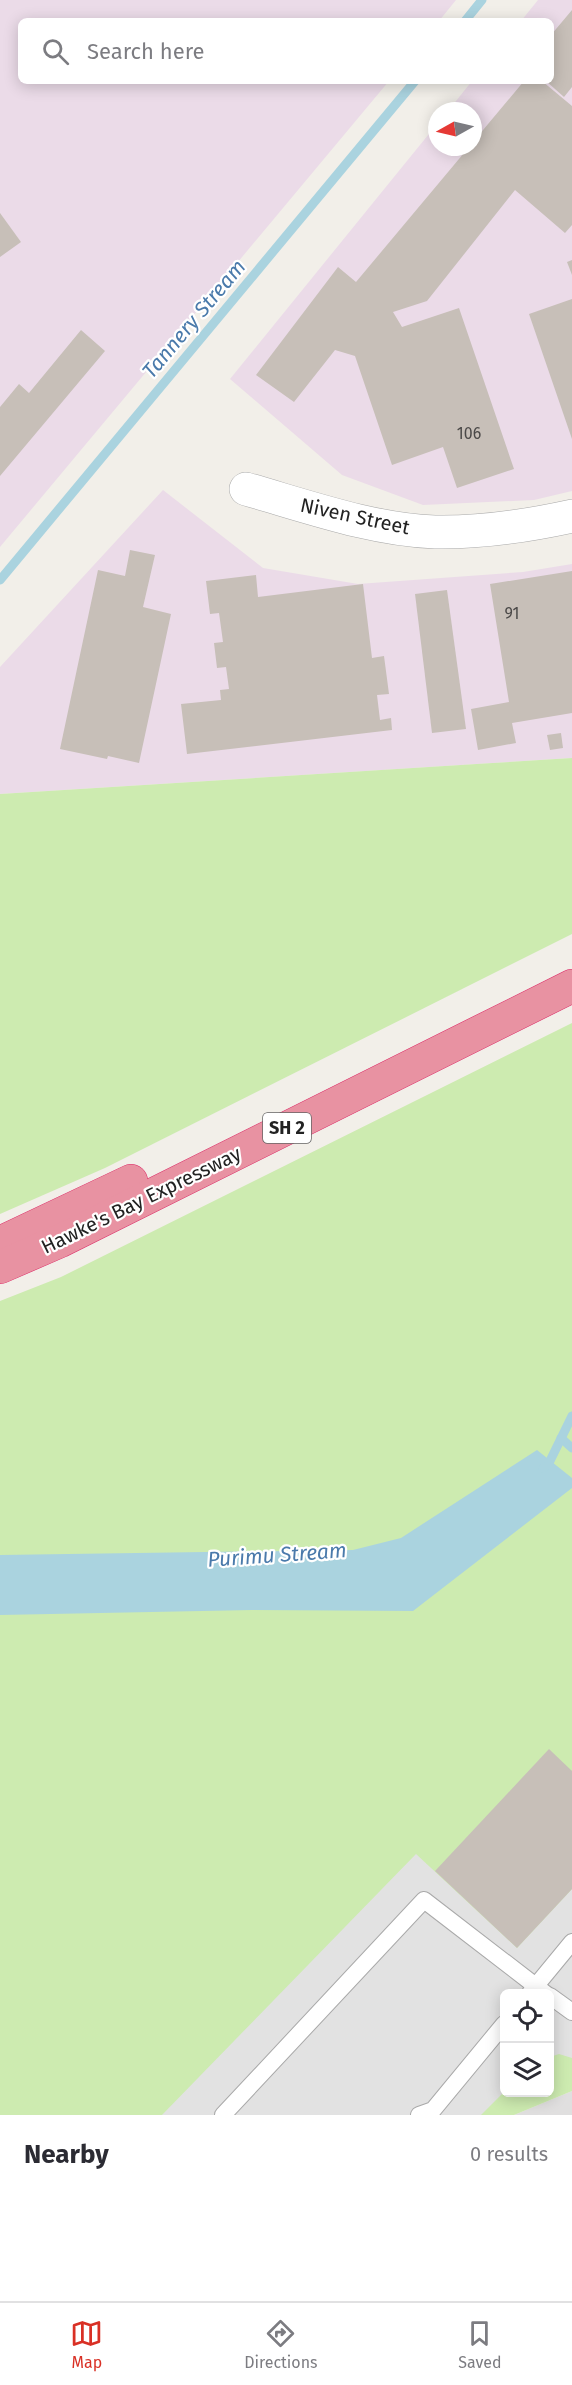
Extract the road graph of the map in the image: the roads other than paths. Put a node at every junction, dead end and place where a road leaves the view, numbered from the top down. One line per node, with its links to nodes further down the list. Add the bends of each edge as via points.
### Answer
1 (246, 489): 2 (street, Niven Street, via 364,522 433,532 500,530)
2 (572, 516)
3 (572, 963): 5 (highway, Hawke's Bay Expressway / SH 2)
4 (572, 986): 6 (highway, Hawke's Bay Expressway / SH 2, via 60,1241)
5 (0, 1244)
6 (0, 1267)
7 (572, 1942): 9 (lane)
8 (536, 1989): 13 (lane, via 424,1900)
9 (542, 1989)
10 (554, 2001): 11 (lane)
11 (572, 2012)
12 (500, 2029): 14 (lane, via 433,2110)
13 (223, 2115)
14 (419, 2115)

